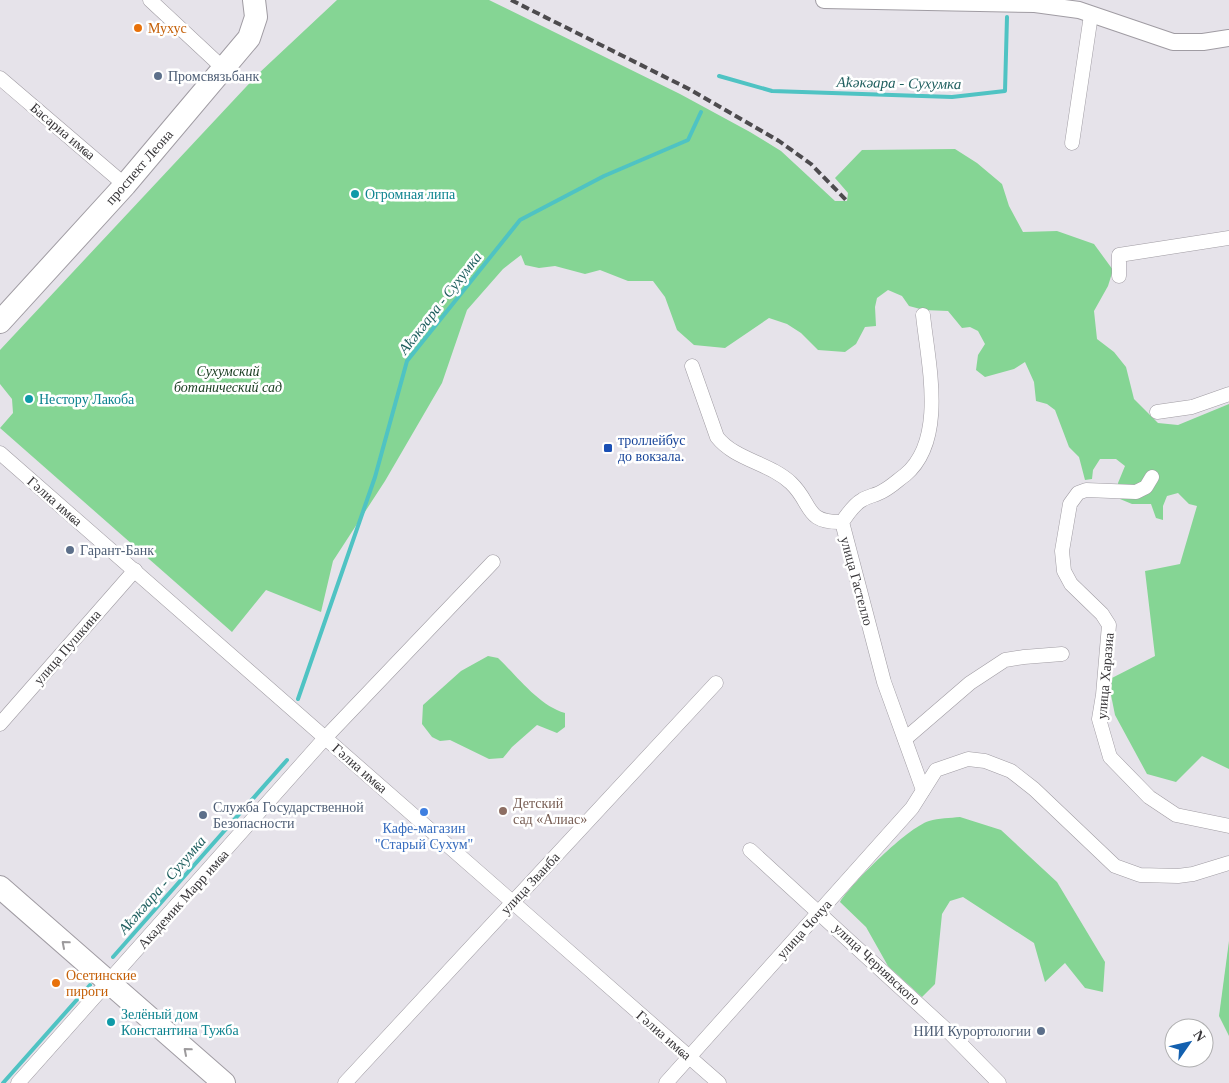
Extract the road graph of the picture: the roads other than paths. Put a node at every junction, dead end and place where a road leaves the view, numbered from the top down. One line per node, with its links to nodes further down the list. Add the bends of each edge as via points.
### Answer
1 (150, 0): 6 (street)
2 (254, 0): 6 (highway, проспект Леона, via 256,17 249,38)
3 (824, 0): 4 (street, via 1035,4 1079,10)
4 (1091, 15): 5 (street, via 1173,42); 8 (street)
5 (1229, 38)
6 (223, 68): 9 (highway, проспект Леона)
7 (0, 78): 9 (street, Басариа имҩа)
8 (1072, 143)
9 (125, 185): 13 (highway, проспект Леона)
10 (1229, 238): 11 (street, via 1119,255)
11 (1118, 276)
12 (923, 315): 19 (street, улица Гастелло, via 932,402 929,438 920,458 907,473 884,491 863,499)
13 (0, 322)
14 (692, 366): 19 (street, via 722,444 763,464 791,483 817,518 826,523)
15 (1229, 394): 16 (street, via 1192,407)
16 (1157, 412)
17 (0, 453): 21 (street, Гәлиа имҩа)
18 (1152, 477): 28 (street, улица Харазиа, via 1146,487 1136,492 1086,490 1078,493 1070,504 1062,551 1064,571 1070,584 1102,614 1109,625 1099,719 1110,757 1149,797 1176,815)
19 (842, 522): 26 (street, улица Гастелло, via 884,682)
20 (493, 562): 25 (street, Академик Марр имҩа)
21 (135, 570): 24 (street, улица Пушкина); 25 (street, Гәлиа имҩа)
22 (1062, 654): 26 (street, via 1005,660 970,683)
23 (716, 683): 32 (street, улица Званба)
24 (0, 724)
25 (325, 738): 32 (street, Гәлиа имҩа); 34 (street, Академик Марр имҩа)
26 (905, 738): 27 (street, улица Гастелло)
27 (923, 790): 30 (street, улица Чочуа, via 936,770 968,759 985,761 1011,771 1034,788 1115,866 1140,875 1193,874); 33 (street, улица Чочуа, via 912,808)
28 (1229, 826)
29 (750, 850): 33 (street, улица Чернявского)
30 (1229, 863)
31 (0, 887): 34 (highway, one-way to 31)
32 (513, 902): 35 (street, Гәлиа имҩа); 38 (street, улица Званба)
33 (819, 911): 35 (street, улица Чочуа); 41 (street, улица Чернявского)
34 (109, 982): 36 (street, Академик Марр имҩа); 37 (highway, one-way to 34)
35 (689, 1057): 39 (street, улица Чочуа); 40 (street, Гәлиа имҩа)
36 (18, 1083)
37 (224, 1083)
38 (345, 1083)
39 (666, 1083)
40 (719, 1083)
41 (999, 1083)

